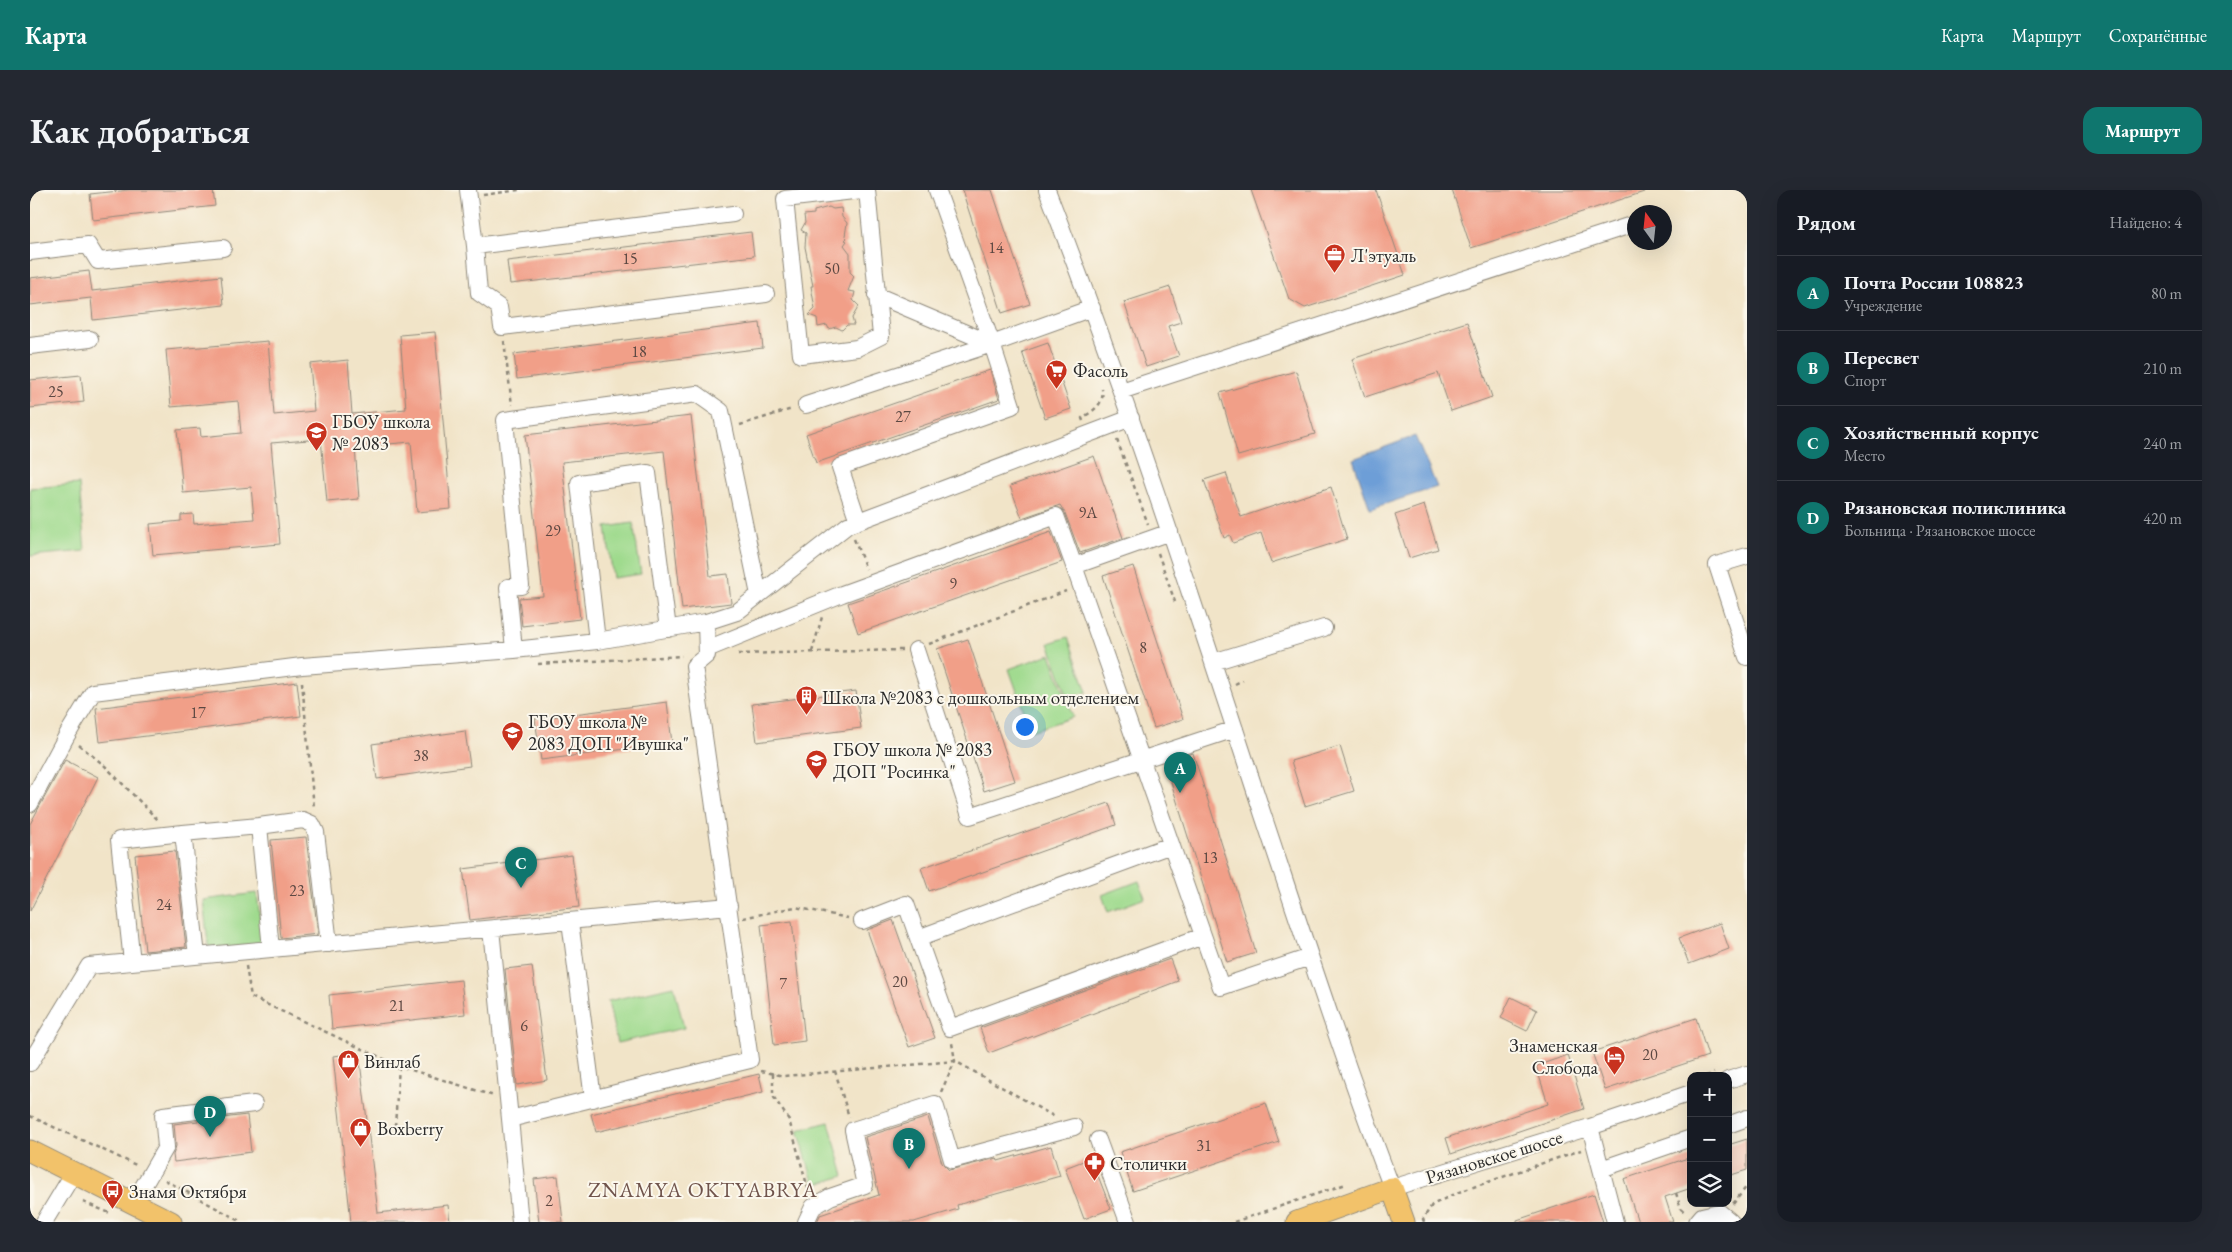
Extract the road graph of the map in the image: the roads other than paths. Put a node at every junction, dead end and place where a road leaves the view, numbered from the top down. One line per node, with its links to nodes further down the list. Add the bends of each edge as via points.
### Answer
1 (862, 190): 12 (street, via 785,199 801,355 857,348 881,336)
2 (867, 190): 12 (street)
3 (936, 190): 15 (street)
4 (1047, 190): 13 (street)
5 (468, 193): 8 (street)
6 (733, 214): 8 (street)
7 (1627, 226): 17 (street)
8 (475, 246): 11 (street, via 479,293 499,307 502,327)
9 (223, 248): 10 (street, via 98,261 88,245)
10 (30, 252)
11 (766, 294)
12 (876, 295): 15 (street)
13 (1092, 308): 15 (street); 17 (street)
14 (90, 339): 16 (street)
15 (992, 344): 18 (street); 20 (street, via 1012,406 840,466)
16 (30, 346)
17 (1122, 391): 19 (street)
18 (806, 406)
19 (1131, 418): 20 (street); 21 (street)
20 (853, 523): 24 (street)
21 (1170, 532): 23 (street); 33 (street)
22 (1747, 556): 32 (street, via 1717,566)
23 (1074, 566): 29 (street, via 1056,516 842,594); 35 (street)
24 (759, 595): 25 (street, via 737,612); 30 (street, via 721,411 697,394 505,420 521,586 508,587)
25 (706, 622): 27 (street); 29 (street)
26 (1324, 628): 33 (street)
27 (668, 629): 28 (street); 28 (street, via 648,474 579,483)
28 (597, 641): 30 (street)
29 (707, 649): 40 (street, via 707,655 694,666)
30 (514, 650): 36 (street, via 302,666 93,692)
31 (916, 650): 35 (street, via 970,816)
32 (1747, 657)
33 (1213, 662): 34 (street)
34 (1235, 729): 35 (street); 49 (street)
35 (1142, 760): 39 (street)
36 (30, 804)
37 (259, 826): 38 (street); 46 (street, via 303,820 312,824 316,832); 47 (street)
38 (177, 833): 48 (street); 50 (street, via 119,840)
39 (1171, 845): 44 (street); 45 (street)
40 (730, 913): 41 (street); 55 (street, via 750,1060)
41 (570, 921): 43 (street); 55 (street)
42 (862, 921): 45 (street, via 906,904)
43 (491, 929): 46 (street); 58 (street)
44 (1203, 936): 45 (street, via 950,1028); 49 (street, via 1221,987)
45 (918, 938)
46 (329, 944): 47 (street)
47 (271, 949): 48 (street)
48 (197, 956): 50 (street)
49 (1310, 957): 67 (street)
50 (132, 962): 51 (street, via 89,966)
51 (30, 1063)
52 (1747, 1074): 53 (street)
53 (1732, 1079)
54 (1687, 1094): 61 (street, Рязановское шоссе)
55 (593, 1099): 58 (street)
56 (254, 1104): 68 (street, via 163,1115 166,1147)
57 (1747, 1118): 59 (street)
58 (510, 1119): 73 (street)
59 (1732, 1124)
60 (1074, 1127): 74 (street, via 952,1160 935,1104 853,1130 865,1185 830,1197 813,1207)
61 (1590, 1127): 65 (street); 67 (street, Рязановское шоссе)
62 (1687, 1139): 65 (street)
63 (1098, 1140): 75 (street)
64 (30, 1151): 66 (main road)
65 (1601, 1169): 78 (street)
66 (73, 1174): 68 (main road); 71 (street)
67 (1392, 1188): 76 (main road, Рязановское шоссе); 77 (main road)
68 (126, 1210): 72 (main road)
69 (1728, 1218): 70 (street, via 1718,1212 1702,1216)
70 (1697, 1221)
71 (44, 1222)
72 (171, 1222)
73 (520, 1222)
74 (806, 1222)
75 (1128, 1222)
76 (1297, 1222)
77 (1404, 1222)
78 (1615, 1222)

